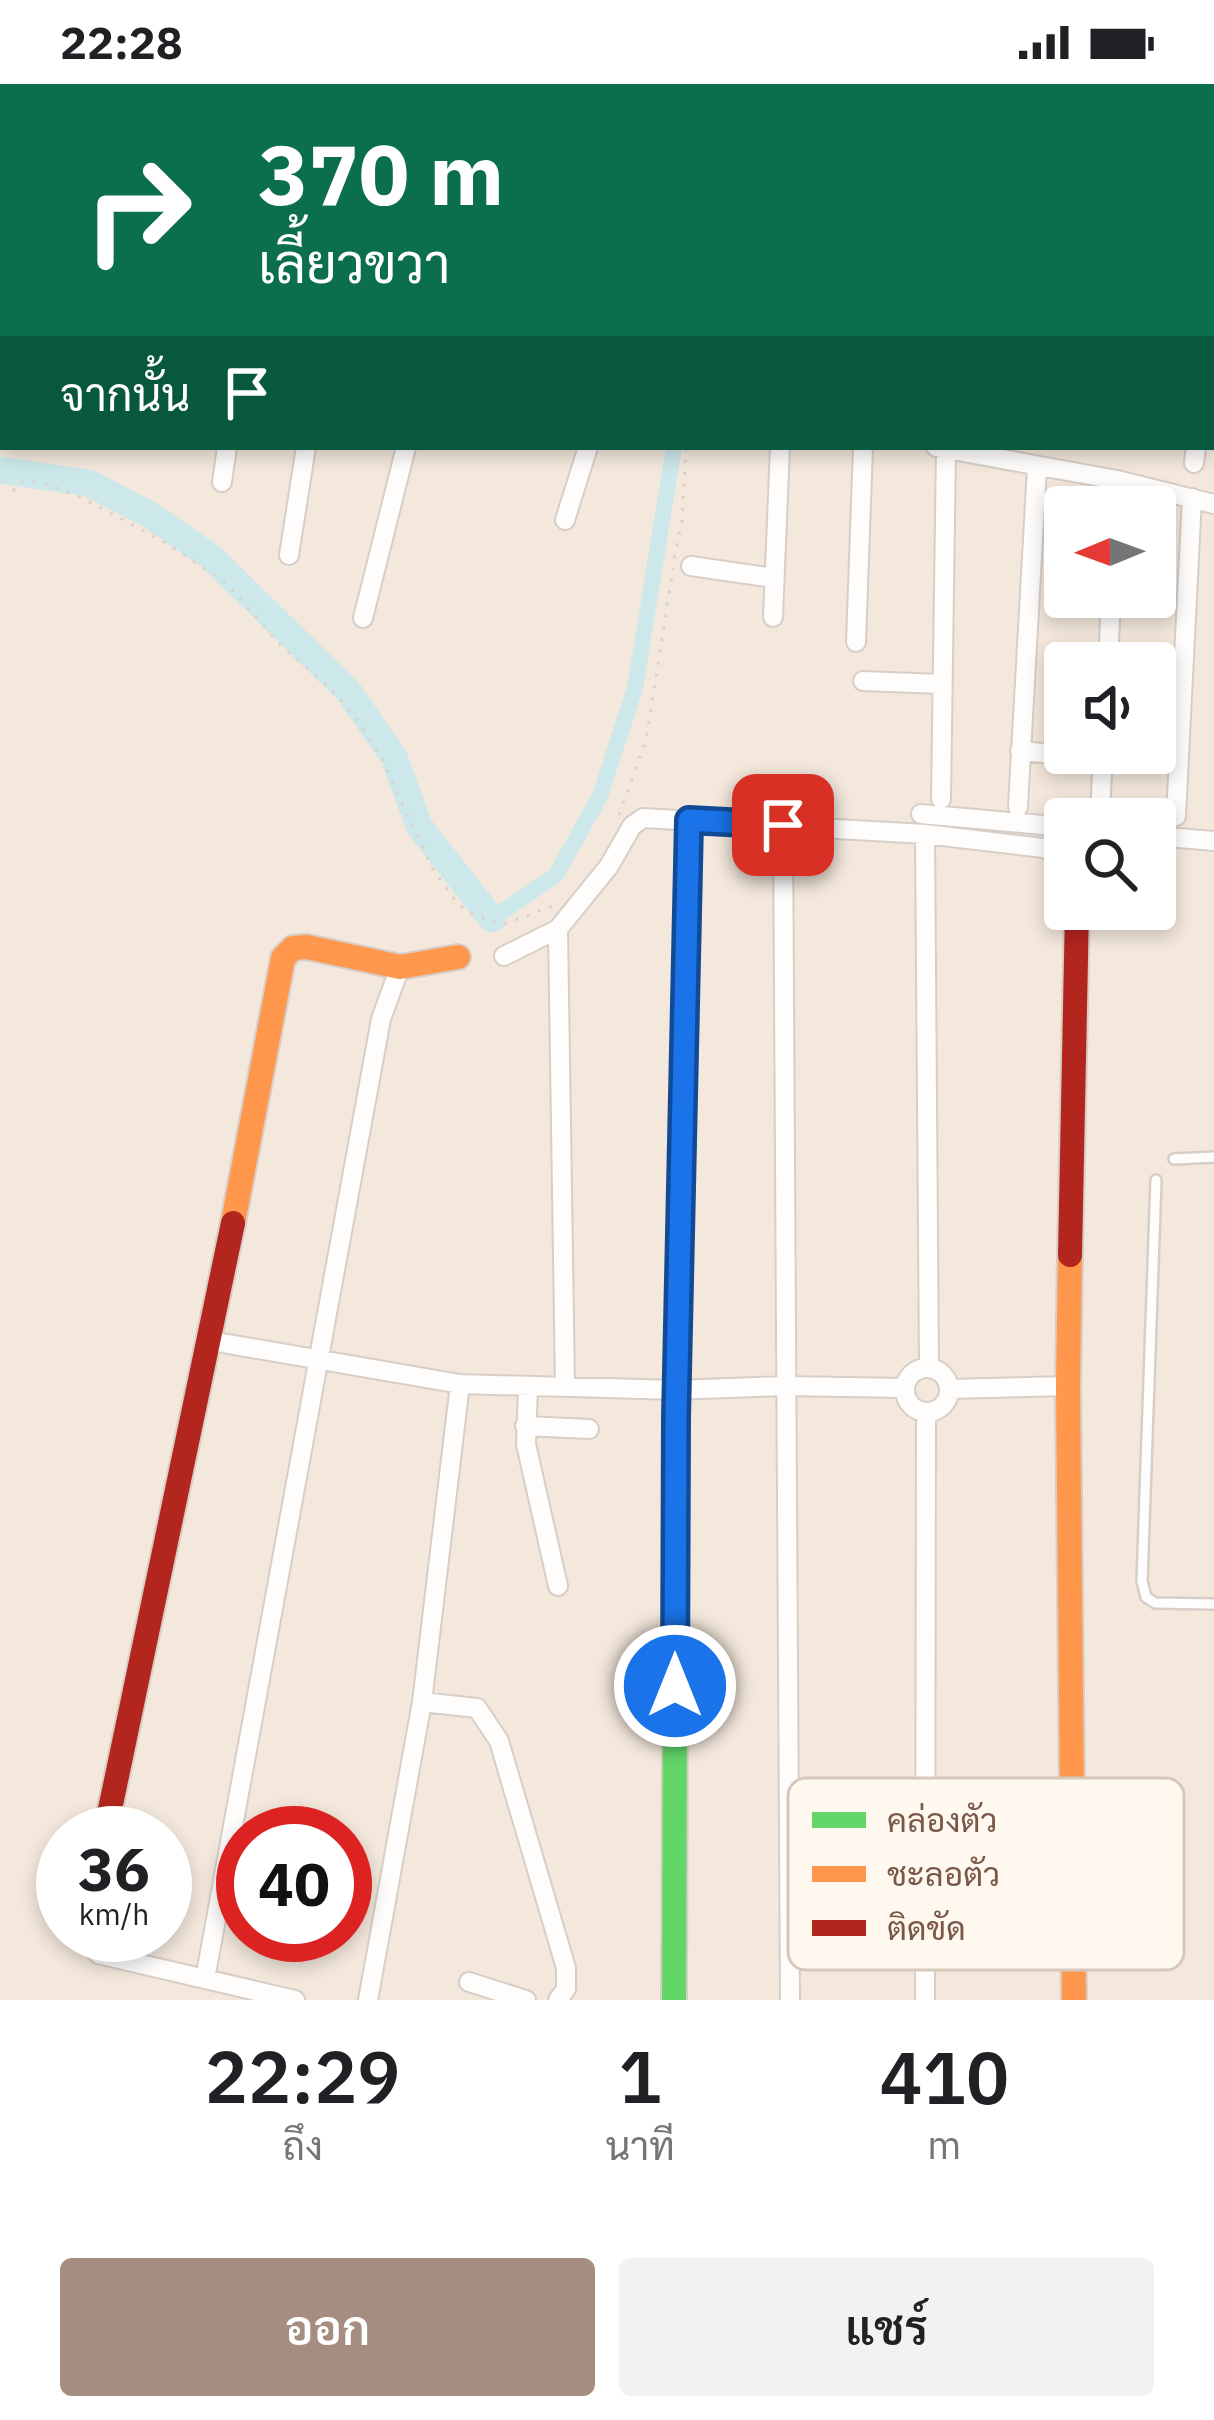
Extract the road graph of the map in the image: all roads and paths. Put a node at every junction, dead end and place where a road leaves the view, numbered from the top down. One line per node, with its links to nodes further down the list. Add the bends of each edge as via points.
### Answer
1 (227, 450): 12 (street)
2 (306, 450): 18 (street)
3 (405, 450): 22 (street)
4 (587, 450): 17 (street)
5 (686, 450): 30 (path, via 646,740)
6 (780, 450): 20 (street)
7 (862, 450): 23 (street)
8 (941, 450): 25 (street)
9 (952, 450): 10 (street)
10 (1037, 466): 11 (street); 26 (street)
11 (1117, 479): 13 (street); 15 (street)
12 (222, 482)
13 (1116, 486)
14 (13, 490): 39 (path, via 40,482 82,498 227,584 355,716 457,903 502,925)
15 (1192, 498): 16 (street); 31 (street)
16 (1214, 504)
17 (565, 520)
18 (289, 555)
19 (691, 566): 20 (street)
20 (774, 578): 21 (street)
21 (773, 617)
22 (363, 618)
23 (856, 642)
24 (863, 681): 25 (street)
25 (940, 684): 28 (street)
26 (1020, 751): 27 (street); 29 (street)
27 (1044, 752)
28 (941, 800)
29 (1018, 807)
30 (619, 815)
31 (1176, 816)
32 (689, 820): 34 (street); 40 (street, via 656,816 632,826); 58 (street)
33 (923, 824): 34 (street); 35 (street); 38 (street); 50 (street)
34 (783, 825): 53 (street)
35 (1044, 827)
36 (1176, 838): 37 (street)
37 (1214, 842)
38 (1044, 848)
39 (567, 898)
40 (558, 929): 42 (street); 55 (street)
41 (1077, 930): 54 (street)
42 (504, 956)
43 (458, 957): 44 (street)
44 (400, 968): 48 (street, via 307,946 283,958); 49 (street, via 381,1019)
45 (1214, 1157): 46 (lane)
46 (1174, 1159)
47 (1156, 1180): 63 (lane, via 1142,1581 1155,1603)
48 (211, 1341): 49 (street); 68 (street)
49 (319, 1359): 51 (street); 73 (street)
50 (929, 1367): 56 (street, via 916,1370); 57 (street)
51 (460, 1384): 52 (street); 64 (street)
52 (528, 1386): 55 (street); 60 (street)
53 (784, 1386): 56 (street); 58 (street); 67 (street)
54 (1068, 1386): 57 (street); 66 (street)
55 (565, 1387): 58 (street)
56 (905, 1388): 59 (street, via 908,1402)
57 (949, 1389): 59 (street, via 945,1403)
58 (676, 1390): 79 (street)
59 (926, 1412): 65 (street)
60 (525, 1426): 61 (street); 62 (street)
61 (589, 1429)
62 (558, 1586)
63 (1214, 1604)
64 (422, 1702): 76 (street); 78 (street, via 477,1708 499,1742 566,1968)
65 (925, 1778)
66 (1072, 1778)
67 (788, 1795)
68 (111, 1806)
69 (133, 1962): 73 (street)
70 (790, 1970): 80 (street)
71 (925, 1970): 81 (street)
72 (1074, 1970): 82 (street)
73 (206, 1979): 75 (street)
74 (469, 1982): 77 (street)
75 (295, 2000)
76 (368, 2000)
77 (526, 2000)
78 (558, 2000)
79 (674, 2000)
80 (790, 2000)
81 (925, 2000)
82 (1074, 2000)

